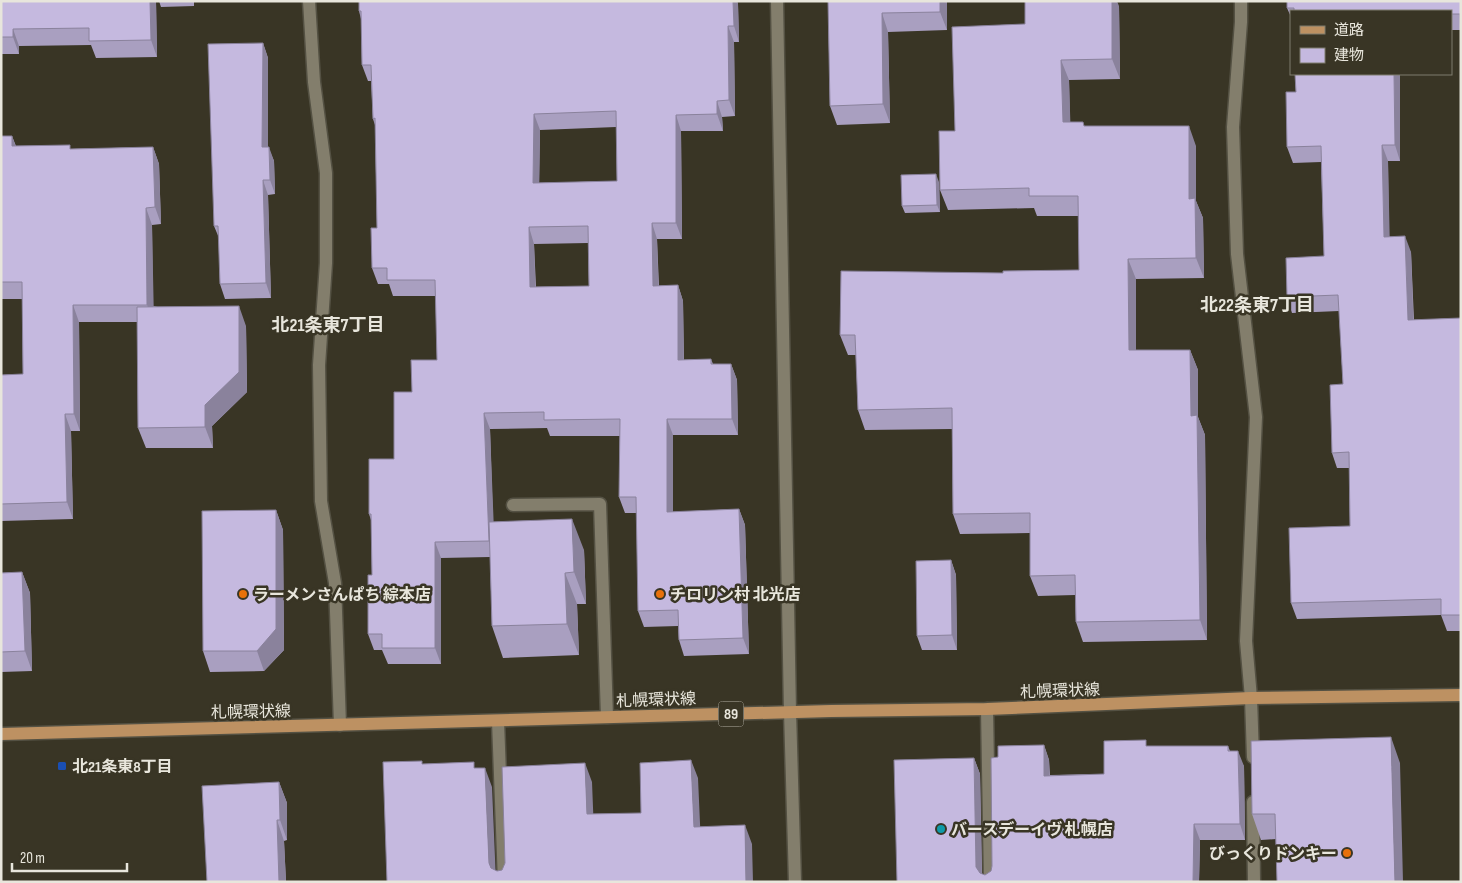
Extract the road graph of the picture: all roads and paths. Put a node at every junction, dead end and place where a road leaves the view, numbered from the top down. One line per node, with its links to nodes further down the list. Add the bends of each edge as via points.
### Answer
1 (309, 1): 11 (street, via 314,82 326,172 326,263 319,365 321,501 335,583)
2 (777, 1): 8 (street)
3 (1241, 1): 6 (street, via 1234,127 1237,254 1256,416 1246,640)
4 (513, 505): 9 (street, via 600,504)
5 (1461, 695): 6 (main road, 札幌環状線 / 89)
6 (1251, 698): 7 (main road, 札幌環状線 / 89); 13 (street)
7 (986, 710): 8 (main road, 札幌環状線 / 89); 17 (street)
8 (790, 712): 9 (main road, 札幌環状線 / 89); 16 (street)
9 (607, 717): 10 (main road, 札幌環状線 / 89)
10 (498, 721): 11 (main road, 札幌環状線 / 89); 15 (street)
11 (340, 725): 12 (main road, 札幌環状線 / 89)
12 (1, 734)
13 (1253, 768)
14 (1253, 787): 18 (street)
15 (504, 882)
16 (794, 882)
17 (990, 882)
18 (1254, 882)

